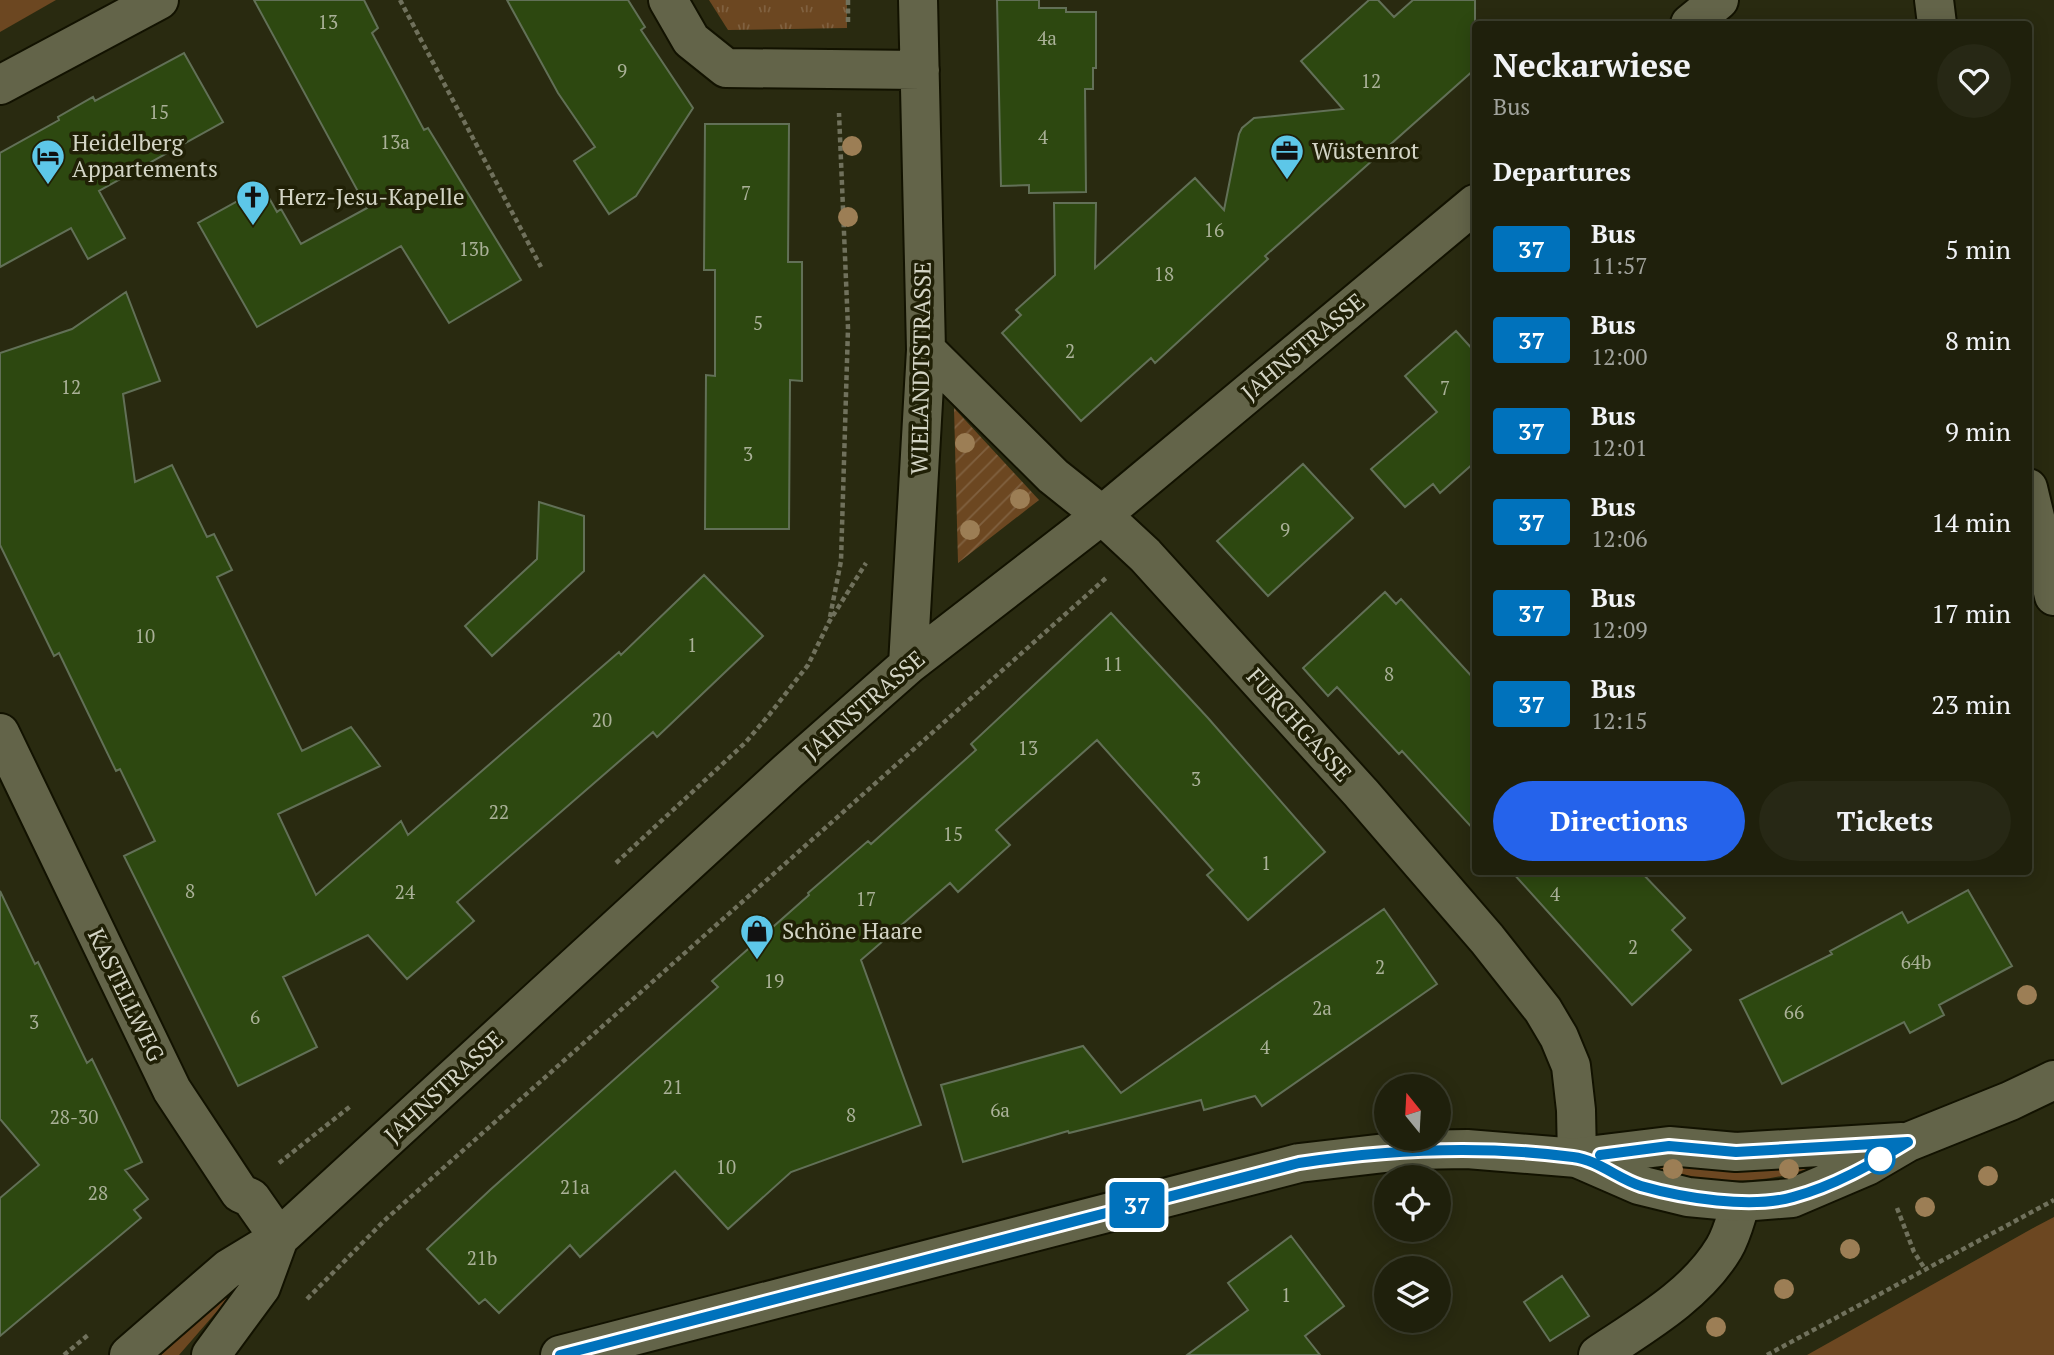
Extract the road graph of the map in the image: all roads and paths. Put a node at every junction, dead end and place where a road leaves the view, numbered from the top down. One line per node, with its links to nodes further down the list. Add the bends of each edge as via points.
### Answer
1 (159, 0): 10 (street)
2 (400, 0): 13 (path)
3 (668, 0): 9 (street, via 691,40 726,68)
4 (918, 0): 9 (street, WIELANDTSTRASSE)
5 (1719, 0): 7 (street)
6 (1934, 0): 8 (street)
7 (1694, 21)
8 (1937, 21)
9 (920, 70): 14 (street, WIELANDTSTRASSE)
10 (0, 85)
11 (838, 103): 20 (path, via 848,328 841,561)
12 (1472, 207): 16 (street, JAHNSTRASSE)
13 (541, 267)
14 (926, 350): 16 (street, FURCHGASSE, via 1054,476); 21 (street, WIELANDTSTRASSE)
15 (2032, 504): 19 (street)
16 (1102, 515): 21 (street, JAHNSTRASSE); 27 (street, FURCHGASSE, via 1145,555 1361,793 1543,1010 1571,1066)
17 (867, 562): 20 (path)
18 (1111, 573): 34 (path, via 386,1219)
19 (2052, 583)
20 (830, 622): 23 (path, via 808,665 745,743)
21 (908, 665): 32 (street, JAHNSTRASSE)
22 (0, 733): 32 (street, KASTELLWEG, via 172,1090 240,1193 251,1198)
23 (615, 863)
24 (2054, 1080): 26 (street)
25 (354, 1104): 28 (path)
26 (1908, 1142): 27 (street, via 1736,1152 1669,1146); 30 (street, via 1867,1166 1792,1198)
27 (1577, 1157): 30 (street, via 1639,1185 1688,1197); 37 (street, via 1445,1149 1299,1163)
28 (273, 1167)
29 (2054, 1200): 33 (path)
30 (1741, 1202): 38 (street, via 1726,1245 1702,1276)
31 (1897, 1208): 33 (path)
32 (279, 1238): 35 (street, JAHNSTRASSE, via 228,1269); 36 (street, JAHNSTRASSE, via 261,1287)
33 (1925, 1269): 39 (path)
34 (299, 1309)
35 (129, 1355)
36 (211, 1355)
37 (559, 1355)
38 (1598, 1355)
39 (1768, 1355)

